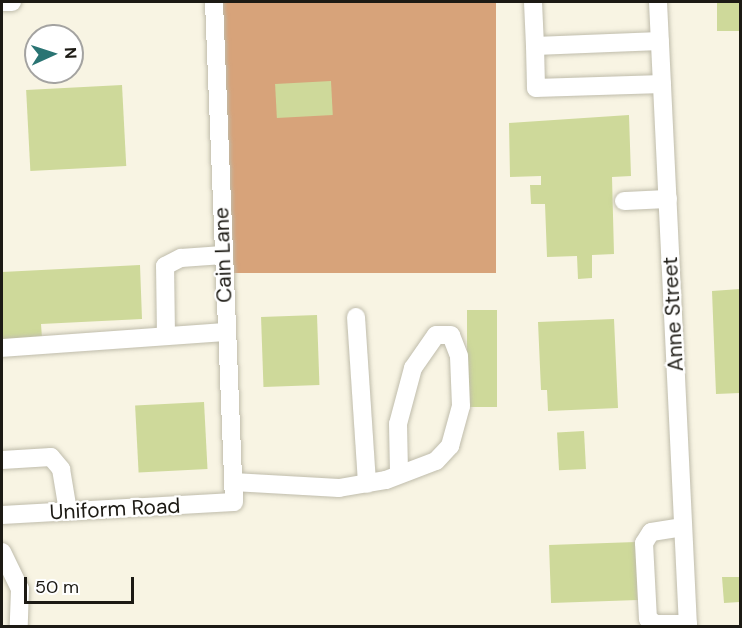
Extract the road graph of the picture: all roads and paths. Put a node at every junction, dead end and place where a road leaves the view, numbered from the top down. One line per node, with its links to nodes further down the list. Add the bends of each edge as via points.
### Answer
1 (2, 2): 2 (street)
2 (12, 2)
3 (214, 2): 11 (street, Cain Lane)
4 (533, 2): 7 (street)
5 (658, 2): 6 (street, Anne Street)
6 (660, 41): 7 (street); 8 (street, Anne Street)
7 (535, 46): 8 (street, via 536,88)
8 (662, 84): 9 (street, Anne Street)
9 (668, 199): 10 (street); 23 (street, Anne Street)
10 (624, 201)
11 (223, 255): 13 (street, Cain Lane); 14 (street, via 181,258 165,266)
12 (356, 317): 19 (street)
13 (226, 332): 14 (street); 18 (street, Cain Lane)
14 (166, 335): 15 (street)
15 (2, 348)
16 (2, 460): 21 (street, via 51,457 61,469)
17 (399, 473): 17 (street, via 436,460 450,446 457,429 461,376 456,340 451,335 436,335 413,368 398,424); 19 (street)
18 (233, 482): 19 (street, via 304,488); 20 (street, Cain Lane, via 234,502)
19 (367, 484)
20 (228, 503): 21 (street, Uniform Road)
21 (68, 511): 22 (street, Uniform Road)
22 (2, 514)
23 (683, 527): 25 (street, Anne Street); 25 (street, via 651,532 644,543 648,619 656,624)
24 (2, 552): 26 (street, via 20,589)
25 (688, 625)
26 (20, 627)

